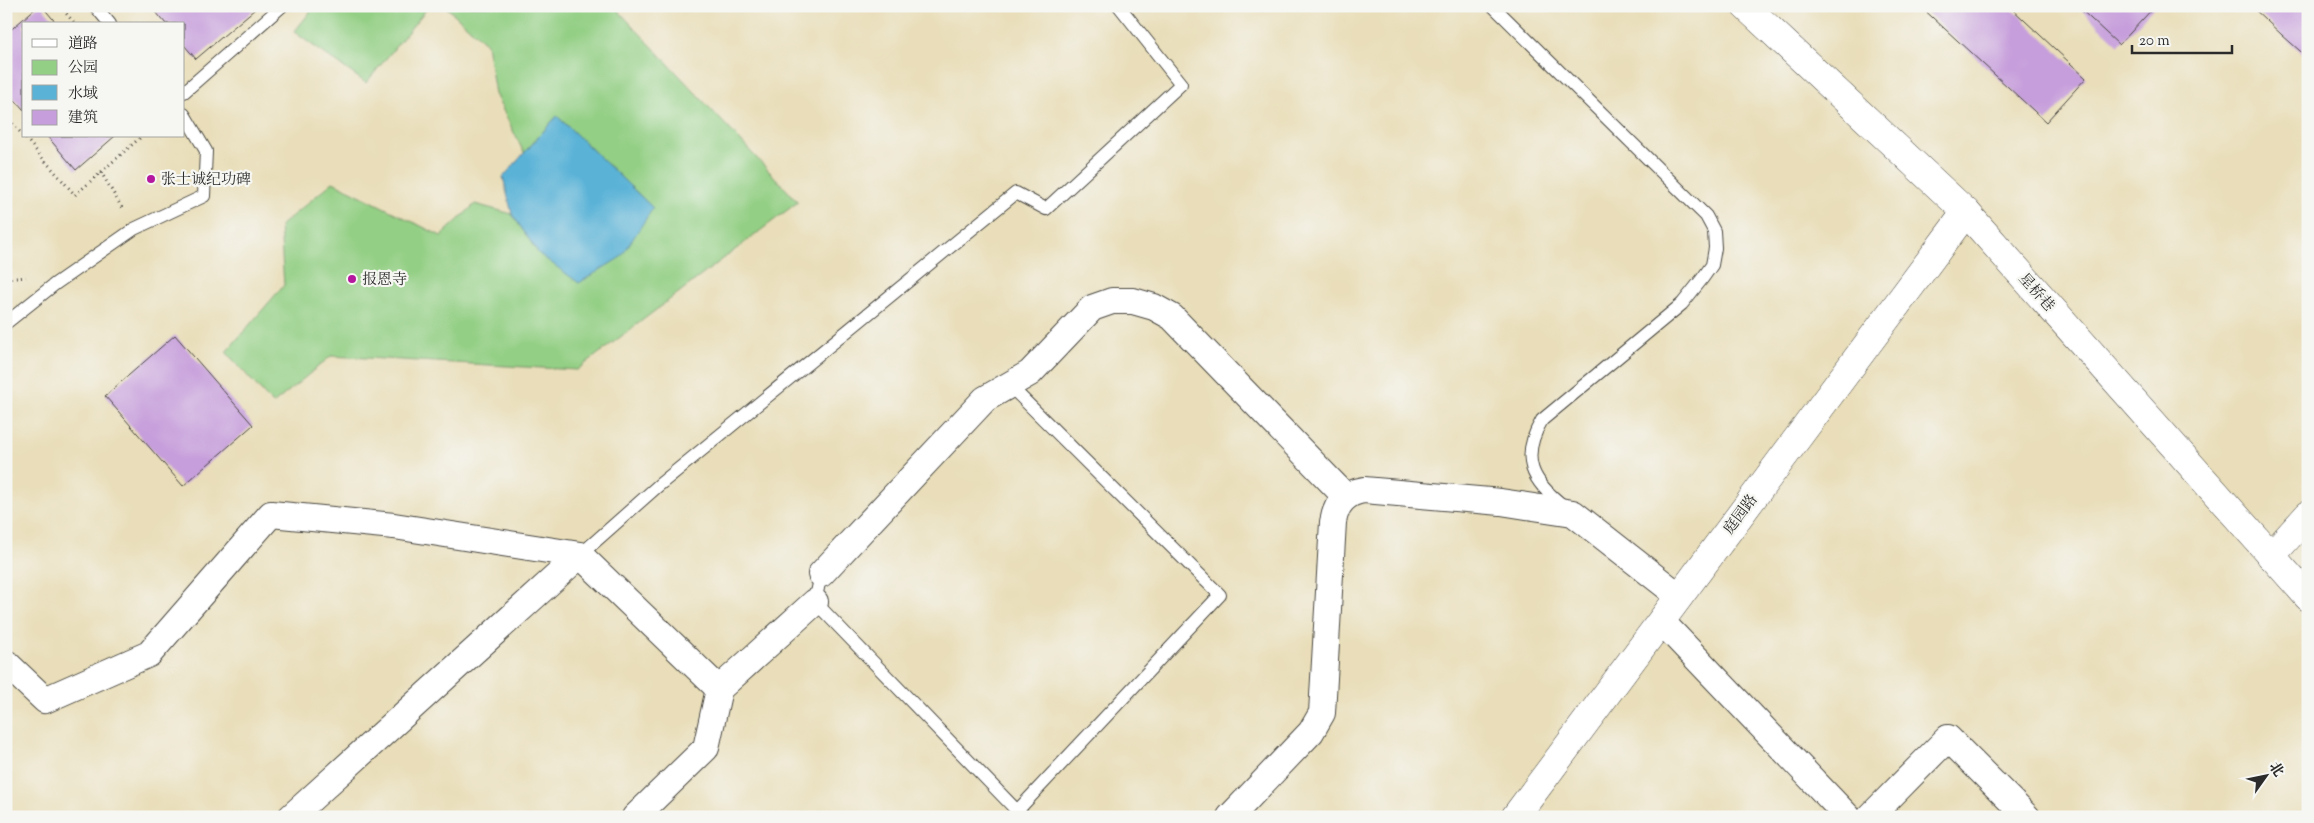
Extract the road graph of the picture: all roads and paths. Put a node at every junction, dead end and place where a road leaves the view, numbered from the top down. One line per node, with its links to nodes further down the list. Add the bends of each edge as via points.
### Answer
1 (16, 6): 8 (path)
2 (60, 6): 9 (path)
3 (95, 6): 10 (lane)
4 (282, 6): 11 (lane)
5 (1119, 6): 27 (lane, via 1181,84 1046,209 1016,193 659,484)
6 (1493, 6): 25 (lane, via 1706,216 1714,231 1712,265 1682,304 1542,420 1534,434 1530,450 1537,481)
7 (1745, 6): 20 (street, 星桥巷)
8 (6, 15)
9 (73, 22)
10 (108, 22)
11 (185, 91)
12 (6, 116): 14 (path)
13 (185, 116): 21 (lane, via 206,151 204,196)
14 (14, 125): 15 (path); 16 (path)
15 (6, 131)
16 (22, 134)
17 (25, 138): 19 (path, via 74,195)
18 (140, 138): 19 (path)
19 (101, 172): 21 (path)
20 (1966, 212): 28 (street, 星桥巷); 30 (street, 庭园路)
21 (134, 229): 22 (lane)
22 (6, 323)
23 (1009, 385): 24 (street, via 1030,372 1092,308 1112,301 1133,300 1172,317); 29 (street, via 985,399); 36 (lane, via 1220,595)
24 (1346, 497): 25 (street, via 1364,490 1501,502); 39 (street, via 1339,504 1333,522 1322,713 1311,732)
25 (1573, 513): 30 (street)
26 (2308, 515): 28 (street)
27 (580, 555): 34 (street, via 394,526 270,514 149,654 45,700); 35 (street); 37 (street)
28 (2271, 556): 31 (street, 星桥巷)
29 (821, 574): 32 (lane)
30 (1679, 596): 33 (street, 庭园路)
31 (2308, 597)
32 (815, 602): 35 (street); 36 (lane)
33 (1661, 621): 40 (street, 庭园路); 41 (street)
34 (6, 663)
35 (719, 689): 38 (street, via 706,748)
36 (1020, 814)
37 (291, 817)
38 (635, 817)
39 (1230, 817)
40 (1515, 817)
41 (1848, 817)
42 (1870, 817): 43 (street, via 1948,738)
43 (2027, 817)

